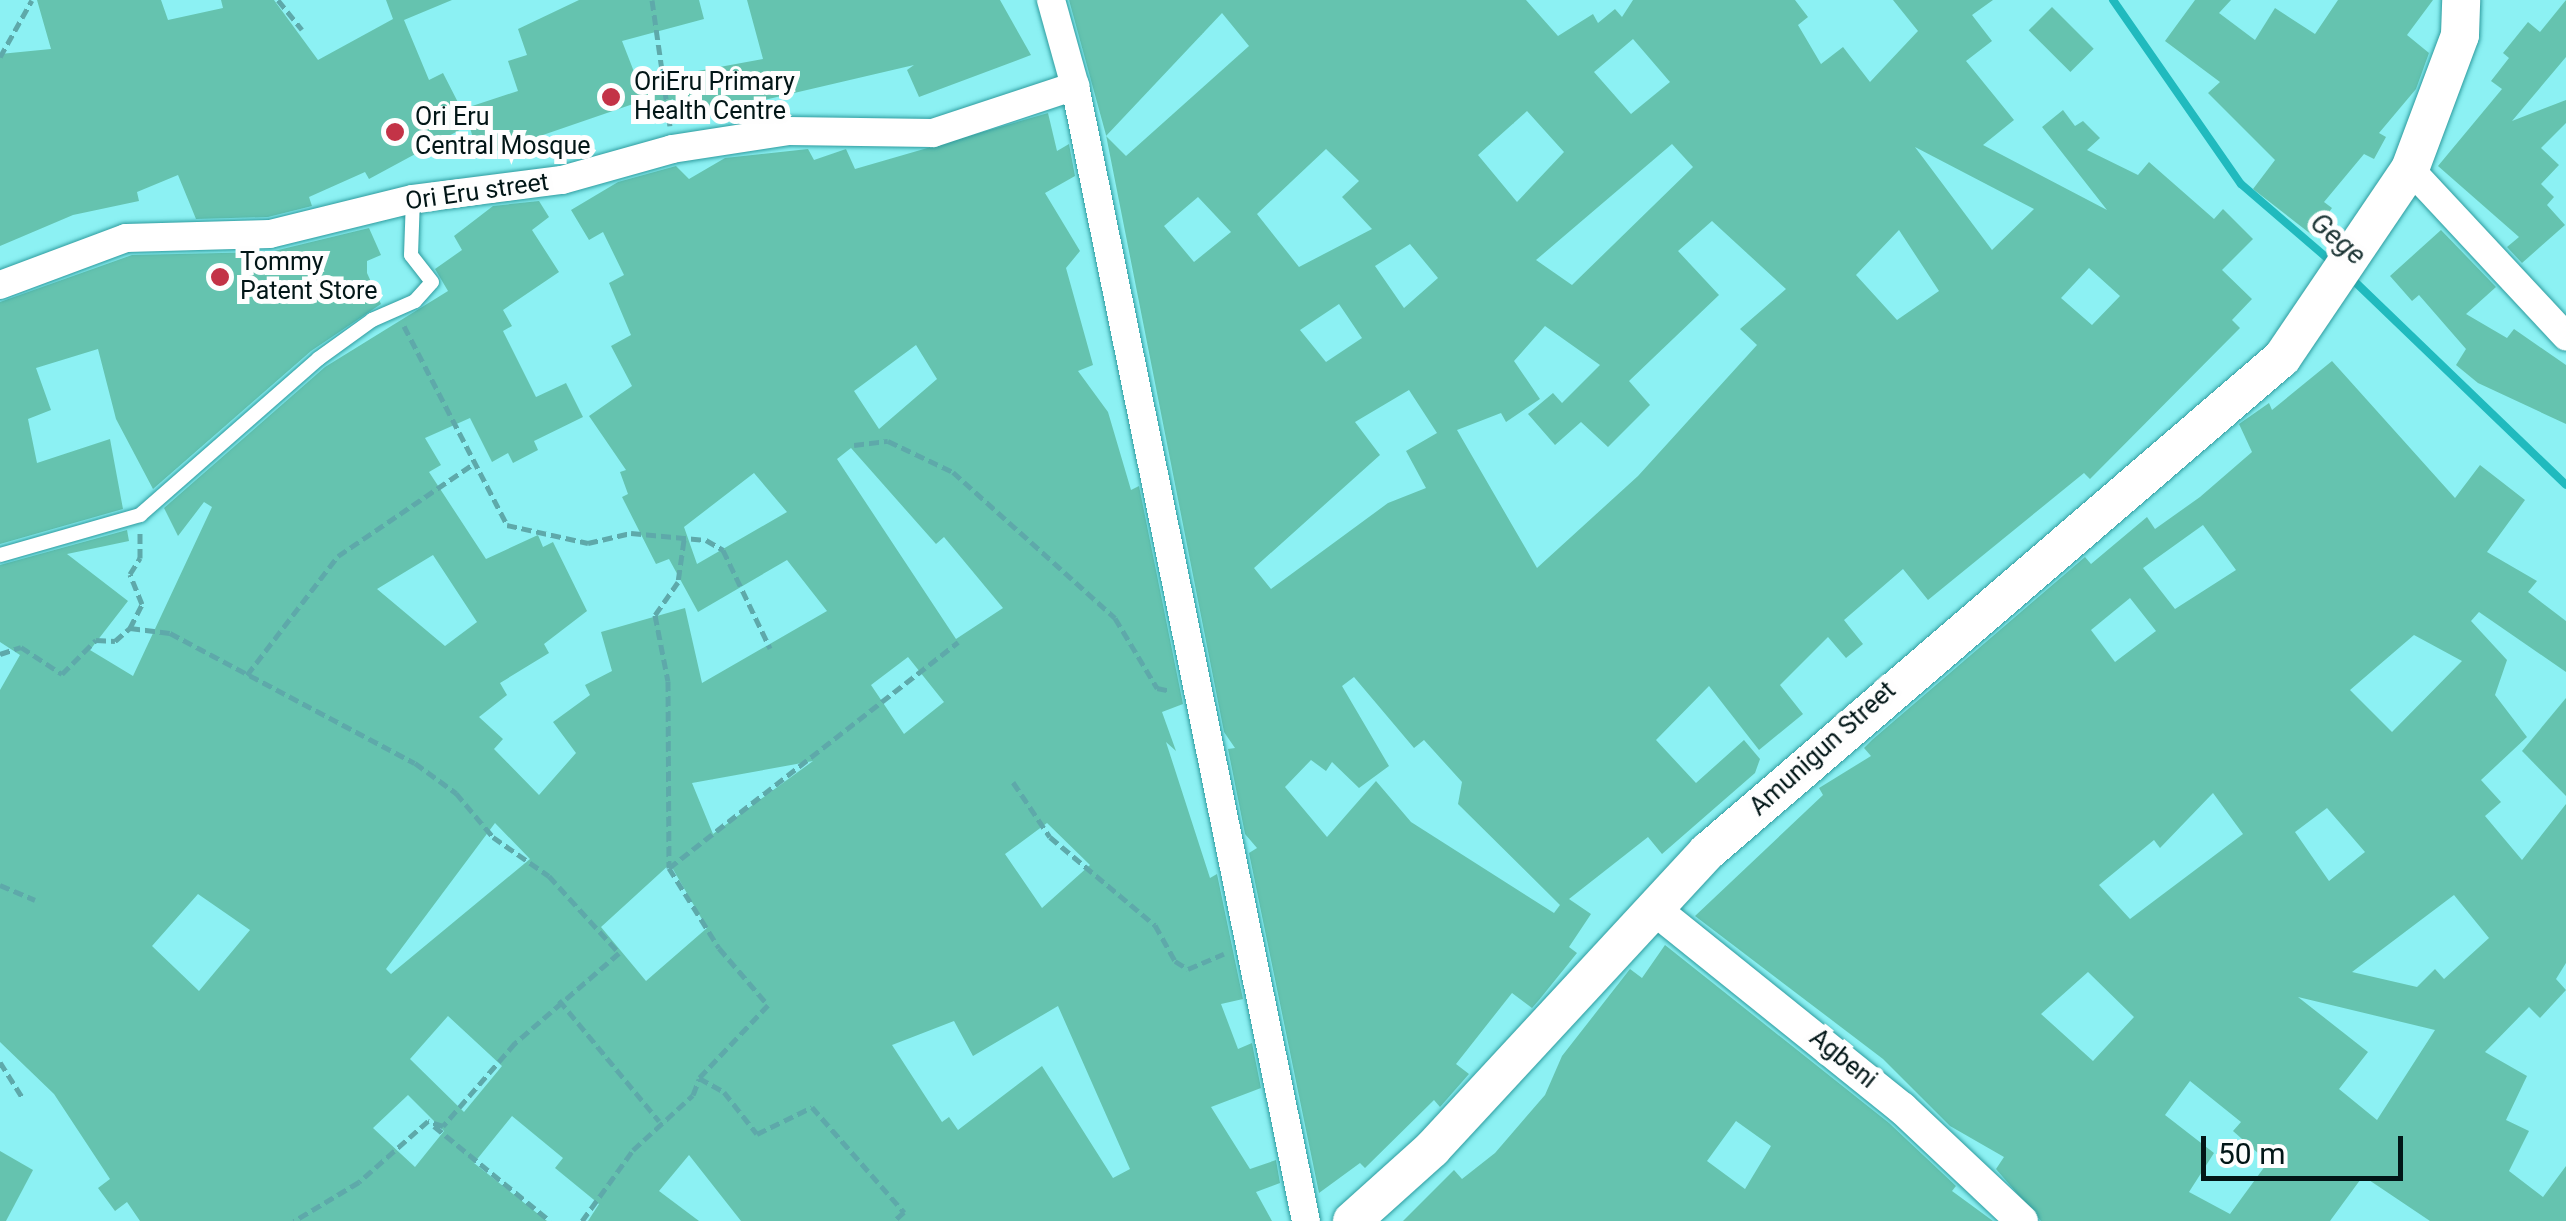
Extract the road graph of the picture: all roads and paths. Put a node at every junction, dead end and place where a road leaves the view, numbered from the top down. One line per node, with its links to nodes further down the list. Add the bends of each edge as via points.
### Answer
1 (32, 0): 7 (path)
2 (278, 0): 6 (path)
3 (652, 0): 9 (path)
4 (1051, 0): 8 (street)
5 (2461, 0): 10 (main road, Amunigun Street, via 2460,36 2439,106)
6 (302, 30)
7 (0, 57)
8 (1076, 86): 9 (street, Ori Eru street, via 933,133 788,131); 25 (street)
9 (672, 149): 11 (street, Ori Eru street, via 562,180)
10 (2410, 169): 14 (street); 30 (main road, Amunigun Street, via 2282,358 1906,675)
11 (413, 199): 12 (street, Ori Eru street, via 270,234 126,238); 13 (lane, via 411,255 432,282)
12 (0, 285)
13 (396, 309): 16 (path); 17 (lane, via 318,359)
14 (2566, 336)
15 (854, 445): 25 (path, via 888,441 953,472 1114,618 1161,692)
16 (473, 465): 18 (path, via 507,525 588,543 630,534); 24 (path, via 338,556)
17 (140, 515): 19 (lane); 20 (path, via 140,558 130,574 142,604)
18 (684, 540): 22 (path, via 723,550); 27 (path, via 678,582 654,615 668,682)
19 (0, 555)
20 (130, 628): 23 (path, via 116,641 96,640 62,674 20,647); 24 (path, via 154,626)
21 (958, 642): 27 (path)
22 (770, 648)
23 (0, 654)
24 (247, 674): 32 (path, via 415,763 586,912 619,953)
25 (1198, 688): 31 (street)
26 (1013, 782): 31 (path, via 1050,837 1154,925 1175,961 1188,969)
27 (669, 868): 34 (path, via 719,948 768,1005)
28 (0, 885): 29 (path)
29 (34, 900)
30 (1653, 908): 43 (main road, Amunigun Street, via 1432,1149); 44 (street, Agbeni, via 1902,1108)
31 (1251, 943): 42 (street)
32 (559, 1000): 36 (path, via 443,1126); 37 (path)
33 (0, 1062): 35 (path)
34 (699, 1078): 37 (path, via 693,1095); 41 (path, via 724,1092 757,1134 812,1107 904,1212)
35 (22, 1097)
36 (428, 1121): 38 (path, via 359,1182); 39 (path)
37 (659, 1121): 40 (path)
38 (294, 1221)
39 (550, 1221)
40 (582, 1221)
41 (894, 1221)
42 (1306, 1221)
43 (1352, 1221)
44 (2022, 1221)

